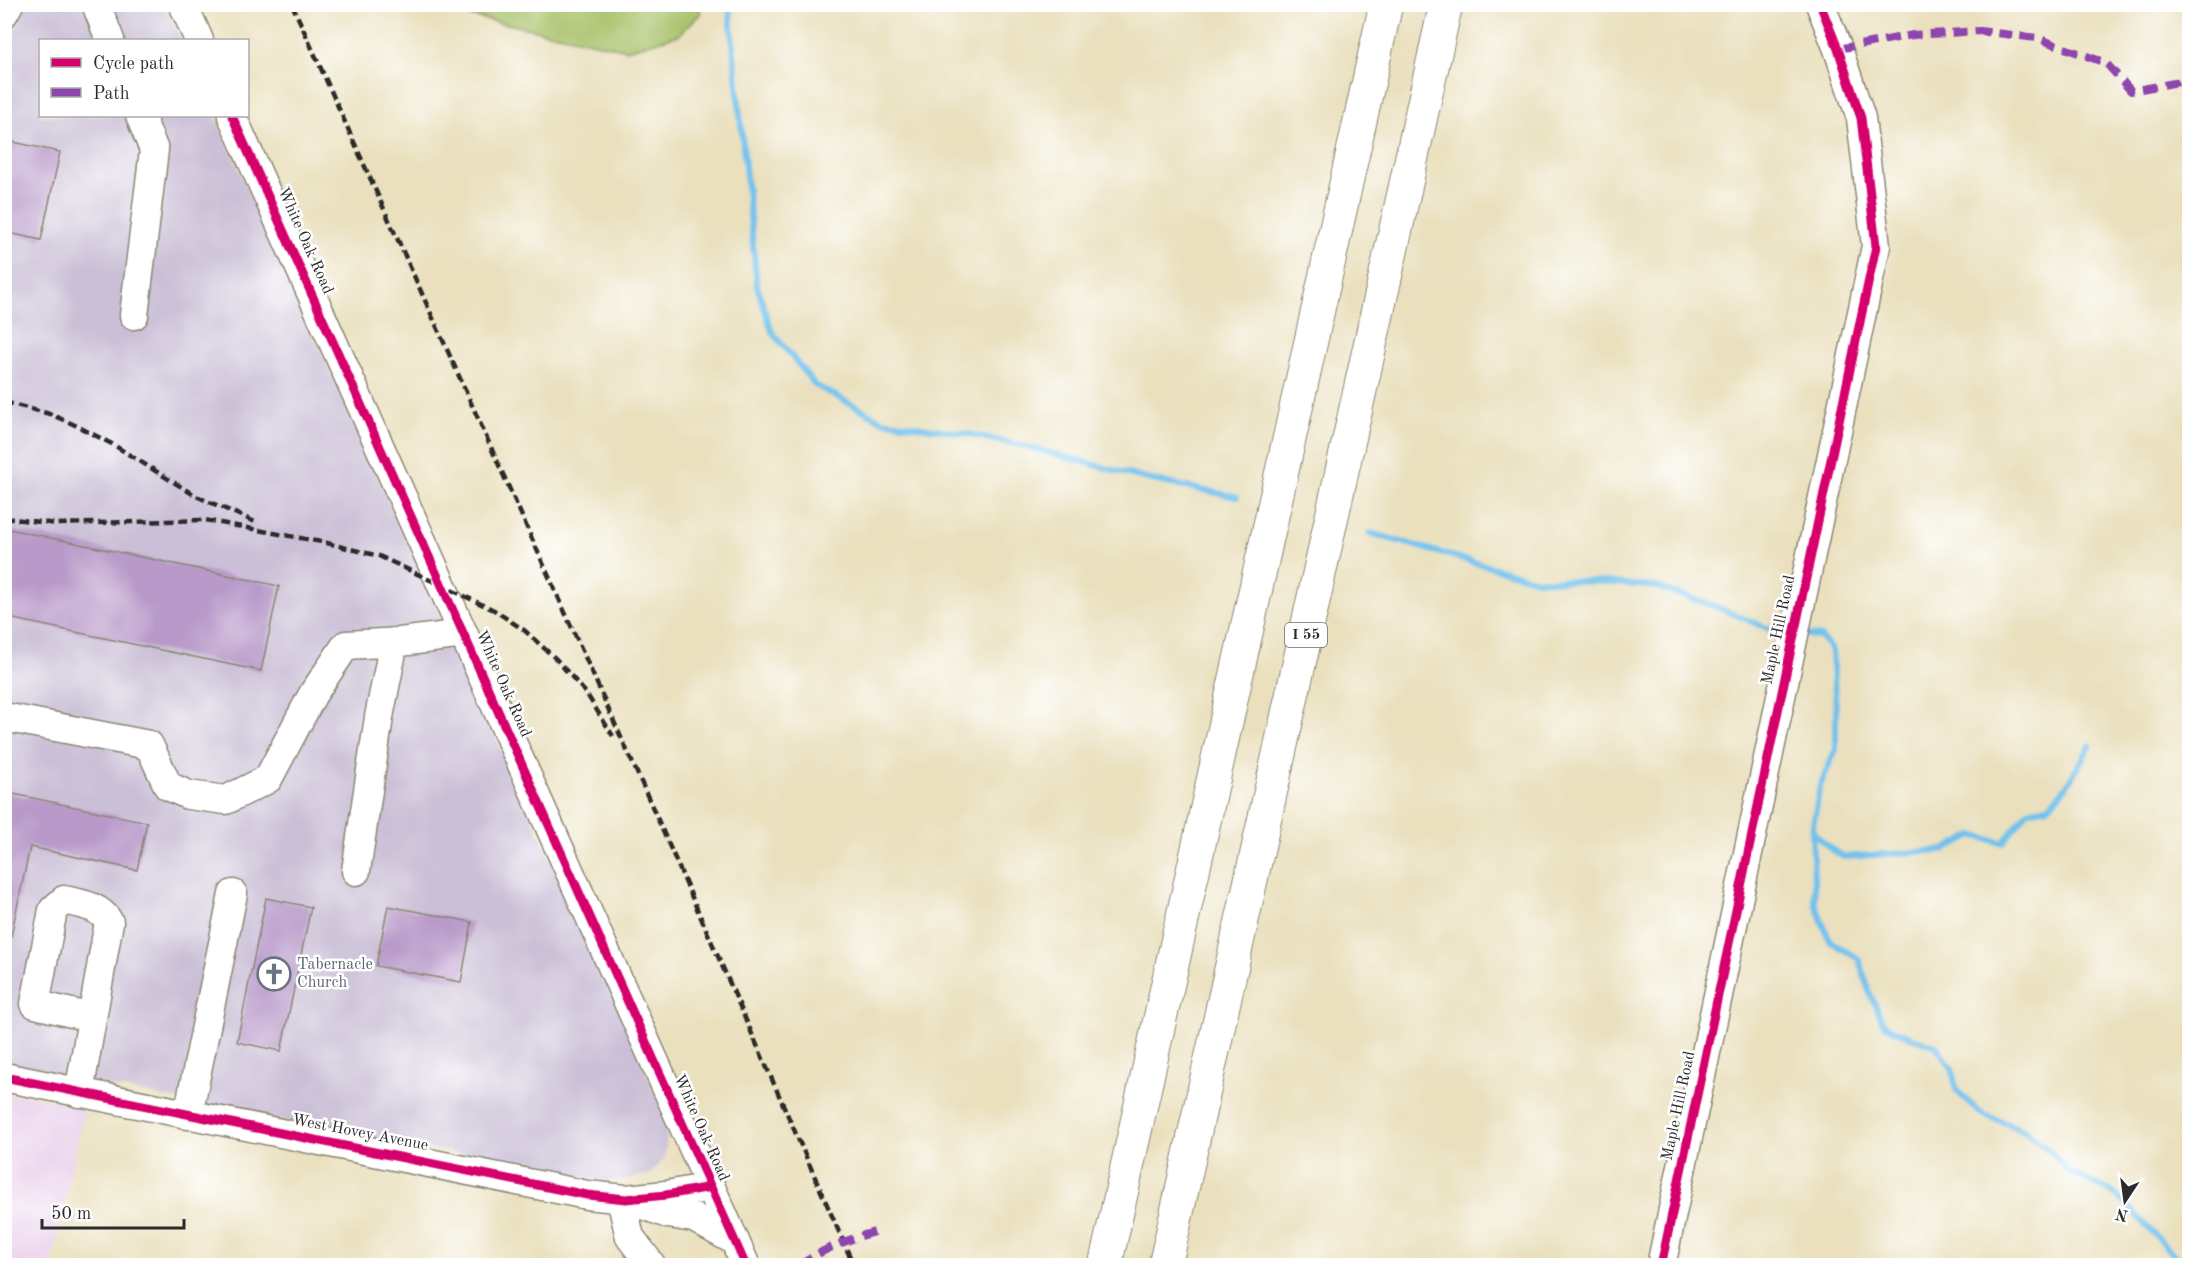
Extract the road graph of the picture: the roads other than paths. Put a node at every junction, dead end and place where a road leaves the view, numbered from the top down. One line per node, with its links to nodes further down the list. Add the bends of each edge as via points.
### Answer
1 (9, 4): 7 (street)
2 (96, 4): 8 (street)
3 (183, 4): 9 (street)
4 (1386, 4): 26 (highway)
5 (1446, 4): 27 (highway, I 55)
6 (1820, 4): 28 (street, Maple Hill Road, via 1861,118 1876,246)
7 (4, 14)
8 (110, 39)
9 (199, 39)
10 (140, 117): 12 (street, via 154,150)
11 (232, 117): 13 (street, White Oak Road)
12 (134, 315)
13 (464, 634): 14 (street); 22 (street, White Oak Road)
14 (394, 642): 15 (street, via 346,645 313,694 268,779 226,800 188,795 168,786 149,745); 16 (street)
15 (4, 717)
16 (356, 871)
17 (233, 894): 21 (street)
18 (92, 1018): 20 (street)
19 (4, 1077): 20 (street, West Hovey Avenue)
20 (79, 1093): 21 (street, West Hovey Avenue)
21 (188, 1115): 23 (street, West Hovey Avenue, via 587,1195)
22 (711, 1186): 23 (street, West Hovey Avenue); 24 (street, White Oak Road)
23 (624, 1199): 24 (street, via 694,1218); 25 (street, via 630,1237)
24 (741, 1253)
25 (652, 1266)
26 (1105, 1266)
27 (1165, 1266)
28 (1661, 1266)

